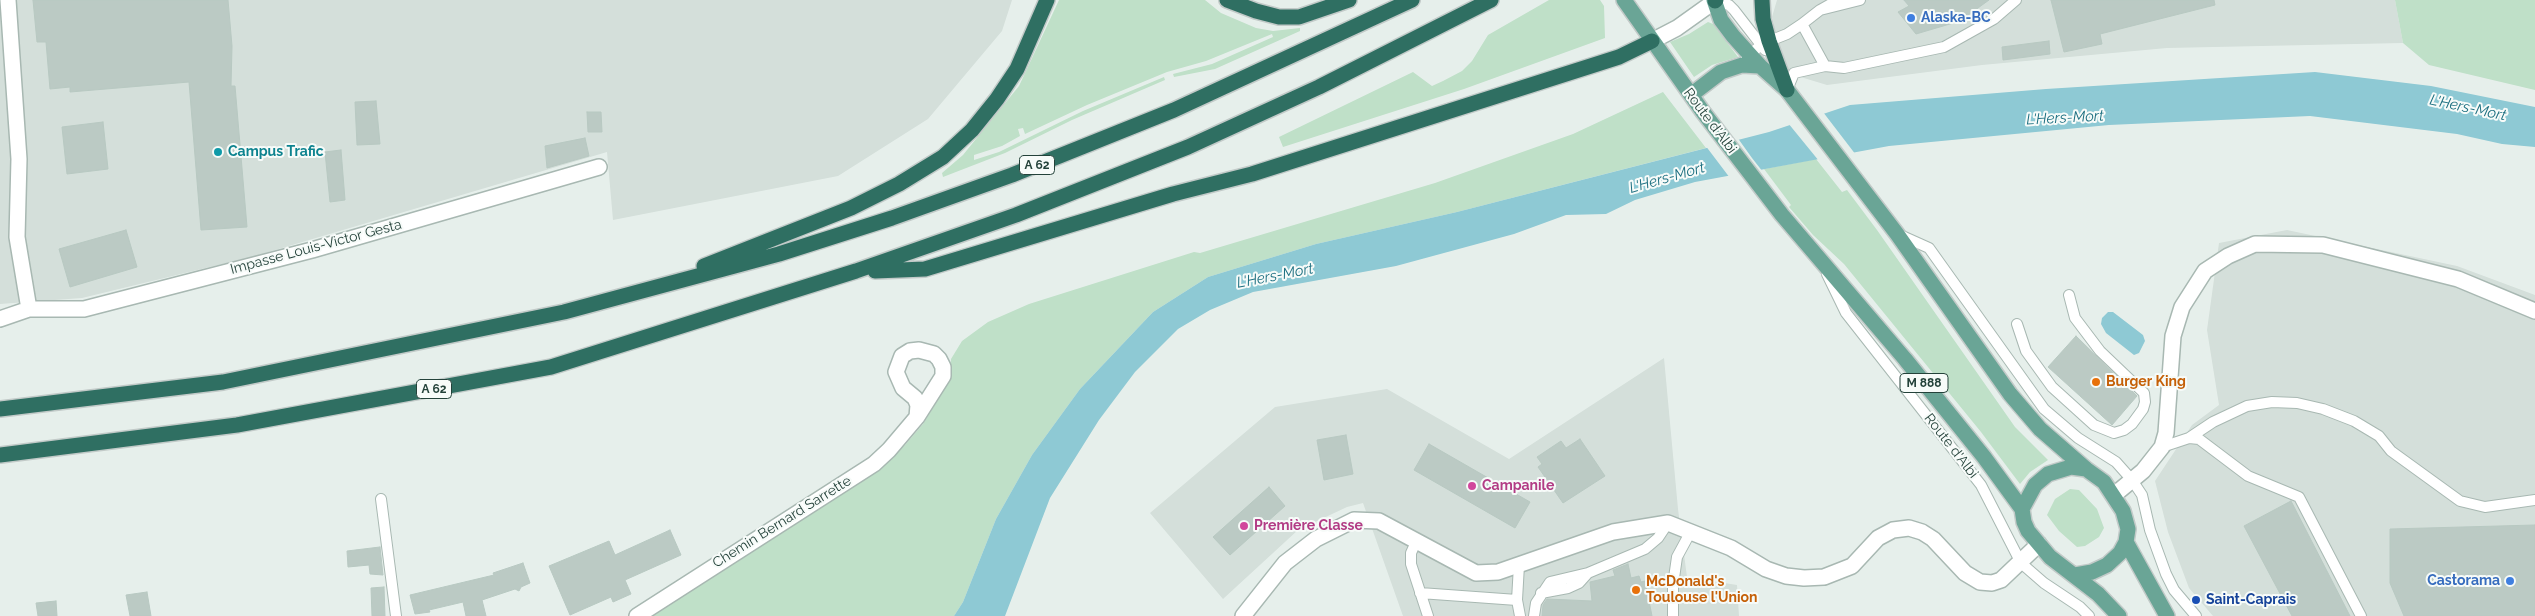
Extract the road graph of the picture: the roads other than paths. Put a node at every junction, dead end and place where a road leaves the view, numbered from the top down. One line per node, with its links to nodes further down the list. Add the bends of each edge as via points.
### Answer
1 (8, 0): 27 (street, via 19,159 17,237)
2 (1047, 0): 25 (highway, via 1021,62 1007,84 972,130 943,157 851,208)
3 (1228, 0): 4 (highway, via 1278,17 1299,16)
4 (1349, 0)
5 (1412, 0): 25 (highway, A 62, via 1174,110 1012,175 779,254)
6 (1491, 0): 24 (highway, A 62, via 1319,87 1188,147 1008,218)
7 (1624, 0): 15 (main road, Route d'Albi / M 888)
8 (1715, 0): 15 (street, via 1677,28); 16 (lane, via 1729,5); 17 (main road, via 1721,20)
9 (1762, 0): 16 (highway)
10 (1838, 0): 13 (lane)
11 (1860, 0): 13 (lane)
12 (2016, 0): 18 (lane, via 1994,19 1944,47 1844,68)
13 (1820, 10): 14 (lane)
14 (1802, 24): 16 (lane); 18 (lane)
15 (1652, 41): 20 (main road, Route d'Albi / M 888); 24 (highway, via 1619,57 1315,155 1172,194 925,269)
16 (1765, 42): 17 (lane); 19 (highway)
17 (1745, 59): 19 (main road, via 1760,66); 20 (main road)
18 (1825, 66): 19 (lane, via 1794,74)
19 (1787, 90): 22 (main road)
20 (1691, 95): 23 (main road, Route d'Albi / M 888)
21 (599, 167): 27 (street, Impasse Louis-Victor Gesta, via 312,250 84,310)
22 (1897, 234): 36 (main road, via 2010,394 2040,429); 37 (lane, via 1929,248 2044,409 2060,425 2116,462)
23 (1821, 262): 41 (main road, Route d'Albi / M 888, via 1917,374); 47 (lane, Route d'Albi, via 1846,313 1981,484)
24 (856, 272): 35 (highway, A 62, via 551,367 237,425)
25 (647, 289): 31 (highway, A 62, via 564,312 223,382)
26 (2069, 295): 30 (lane, via 2076,318 2100,352 2144,393 2143,409 2124,430 2114,433 2094,425 2052,387 2026,351)
27 (30, 309): 29 (street, Impasse Louis-Victor Gesta)
28 (2535, 311): 34 (street, via 2458,279 2323,245 2255,244 2205,271 2182,307 2173,336 2166,432)
29 (0, 319)
30 (2017, 324)
31 (0, 409)
32 (917, 417): 53 (street, Chemin Bernard Sarrette, via 874,464)
33 (2189, 438): 34 (lane); 40 (lane, via 2247,406 2272,402 2297,404 2323,409 2354,421 2379,436 2391,451 2460,501 2485,507); 63 (lane, via 2199,439 2248,476 2299,497)
34 (2162, 447): 37 (street)
35 (0, 456)
36 (2086, 468): 38 (main road); 41 (main road, via 2070,467 2048,474 2035,485)
37 (2132, 480): 38 (street); 62 (lane, via 2142,495 2150,530 2166,574 2174,590)
38 (2114, 495): 45 (main road, via 2128,529)
39 (380, 500): 52 (lane)
40 (2535, 500)
41 (2022, 509): 46 (main road, via 2028,530)
42 (1668, 523): 43 (street); 48 (street, via 1613,532); 57 (lane, via 1658,538 1645,548 1588,572 1550,582 1536,603)
43 (1690, 533): 47 (street, via 1732,548 1766,569 1804,578 1824,577 1852,566 1878,538 1893,530 1909,528 1933,539 1965,573 1980,582 2001,580); 58 (lane, via 1677,557)
44 (1416, 542): 48 (street, via 1476,573 1498,572); 50 (lane, via 1411,564); 54 (street, via 1379,521 1354,520 1316,539 1285,563)
45 (2126, 542): 49 (main road, via 2107,565); 61 (main road)
46 (2039, 544): 47 (street); 49 (main road, via 2050,557)
47 (2021, 563): 59 (lane)
48 (1519, 565): 51 (lane)
49 (2075, 575): 60 (main road)
50 (1420, 593): 51 (lane); 55 (lane)
51 (1516, 600): 56 (lane)
52 (396, 616)
53 (637, 616)
54 (1243, 616)
55 (1428, 616)
56 (1520, 616)
57 (1534, 616)
58 (1673, 616)
59 (2089, 616)
60 (2119, 616)
61 (2167, 616)
62 (2196, 616)
63 (2361, 616)

